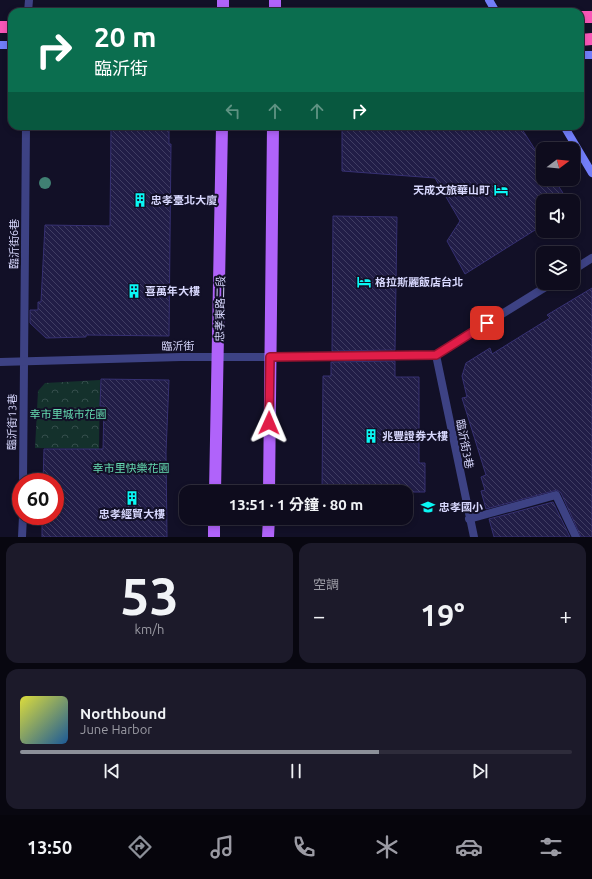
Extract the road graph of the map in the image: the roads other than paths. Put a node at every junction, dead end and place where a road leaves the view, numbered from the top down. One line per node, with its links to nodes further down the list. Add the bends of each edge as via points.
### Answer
1 (26, 130): 13 (street, 臨沂街6巷)
2 (222, 130): 10 (main road, 忠孝東路二段)
3 (273, 130): 11 (main road)
4 (566, 130): 5 (street)
5 (592, 173)
6 (592, 258): 7 (street)
7 (580, 266)
8 (541, 290): 9 (street)
9 (436, 355): 11 (street, 臨沂街); 17 (street, 臨沂街3巷)
10 (218, 357): 11 (street, 臨沂街); 13 (street, 臨沂街); 15 (main road, 忠孝東路二段)
11 (270, 357): 16 (main road)
12 (0, 362): 13 (street, 臨沂街)
13 (24, 362): 14 (street, 臨沂街13巷)
14 (23, 473)
15 (215, 485)
16 (269, 485)
17 (469, 519): 24 (street, 臨沂街3巷); 25 (street, via 556,495)
18 (23, 525): 21 (street)
19 (214, 525): 22 (main road)
20 (269, 525): 23 (main road)
21 (22, 537)
22 (214, 537)
23 (268, 537)
24 (474, 537)
25 (576, 537)

